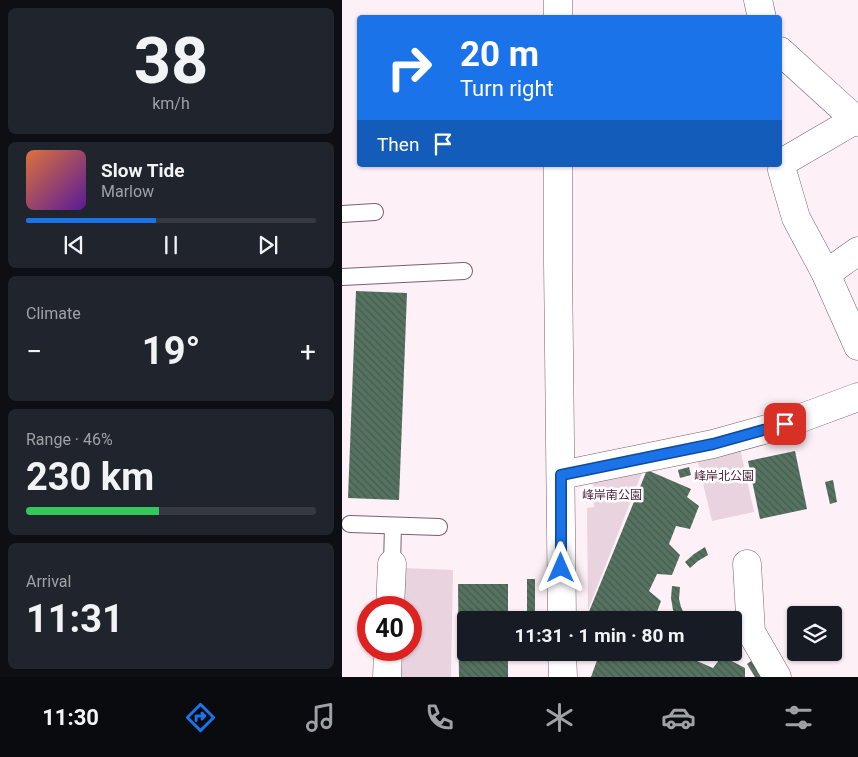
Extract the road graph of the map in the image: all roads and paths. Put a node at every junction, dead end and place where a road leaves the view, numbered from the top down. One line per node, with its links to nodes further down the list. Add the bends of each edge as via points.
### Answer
1 (558, 0): 3 (street)
2 (758, 0): 4 (street)
3 (558, 15)
4 (761, 15)
5 (782, 53): 6 (street)
6 (856, 121): 12 (street, via 783,162 782,170 796,218)
7 (558, 167): 16 (street)
8 (376, 212): 9 (lane)
9 (342, 214)
10 (858, 251): 12 (street)
11 (464, 271): 13 (lane)
12 (826, 274): 14 (street)
13 (342, 277)
14 (858, 346)
15 (858, 398): 16 (street, via 785,424 713,444)
16 (561, 475): 23 (street)
17 (350, 524): 18 (lane)
18 (393, 526): 19 (lane); 20 (lane)
19 (439, 527)
20 (392, 564): 22 (street)
21 (747, 564): 28 (street, via 751,632)
22 (391, 596)
23 (562, 611)
24 (388, 661): 26 (street)
25 (562, 661): 27 (street)
26 (387, 677)
27 (563, 677)
28 (777, 677)

